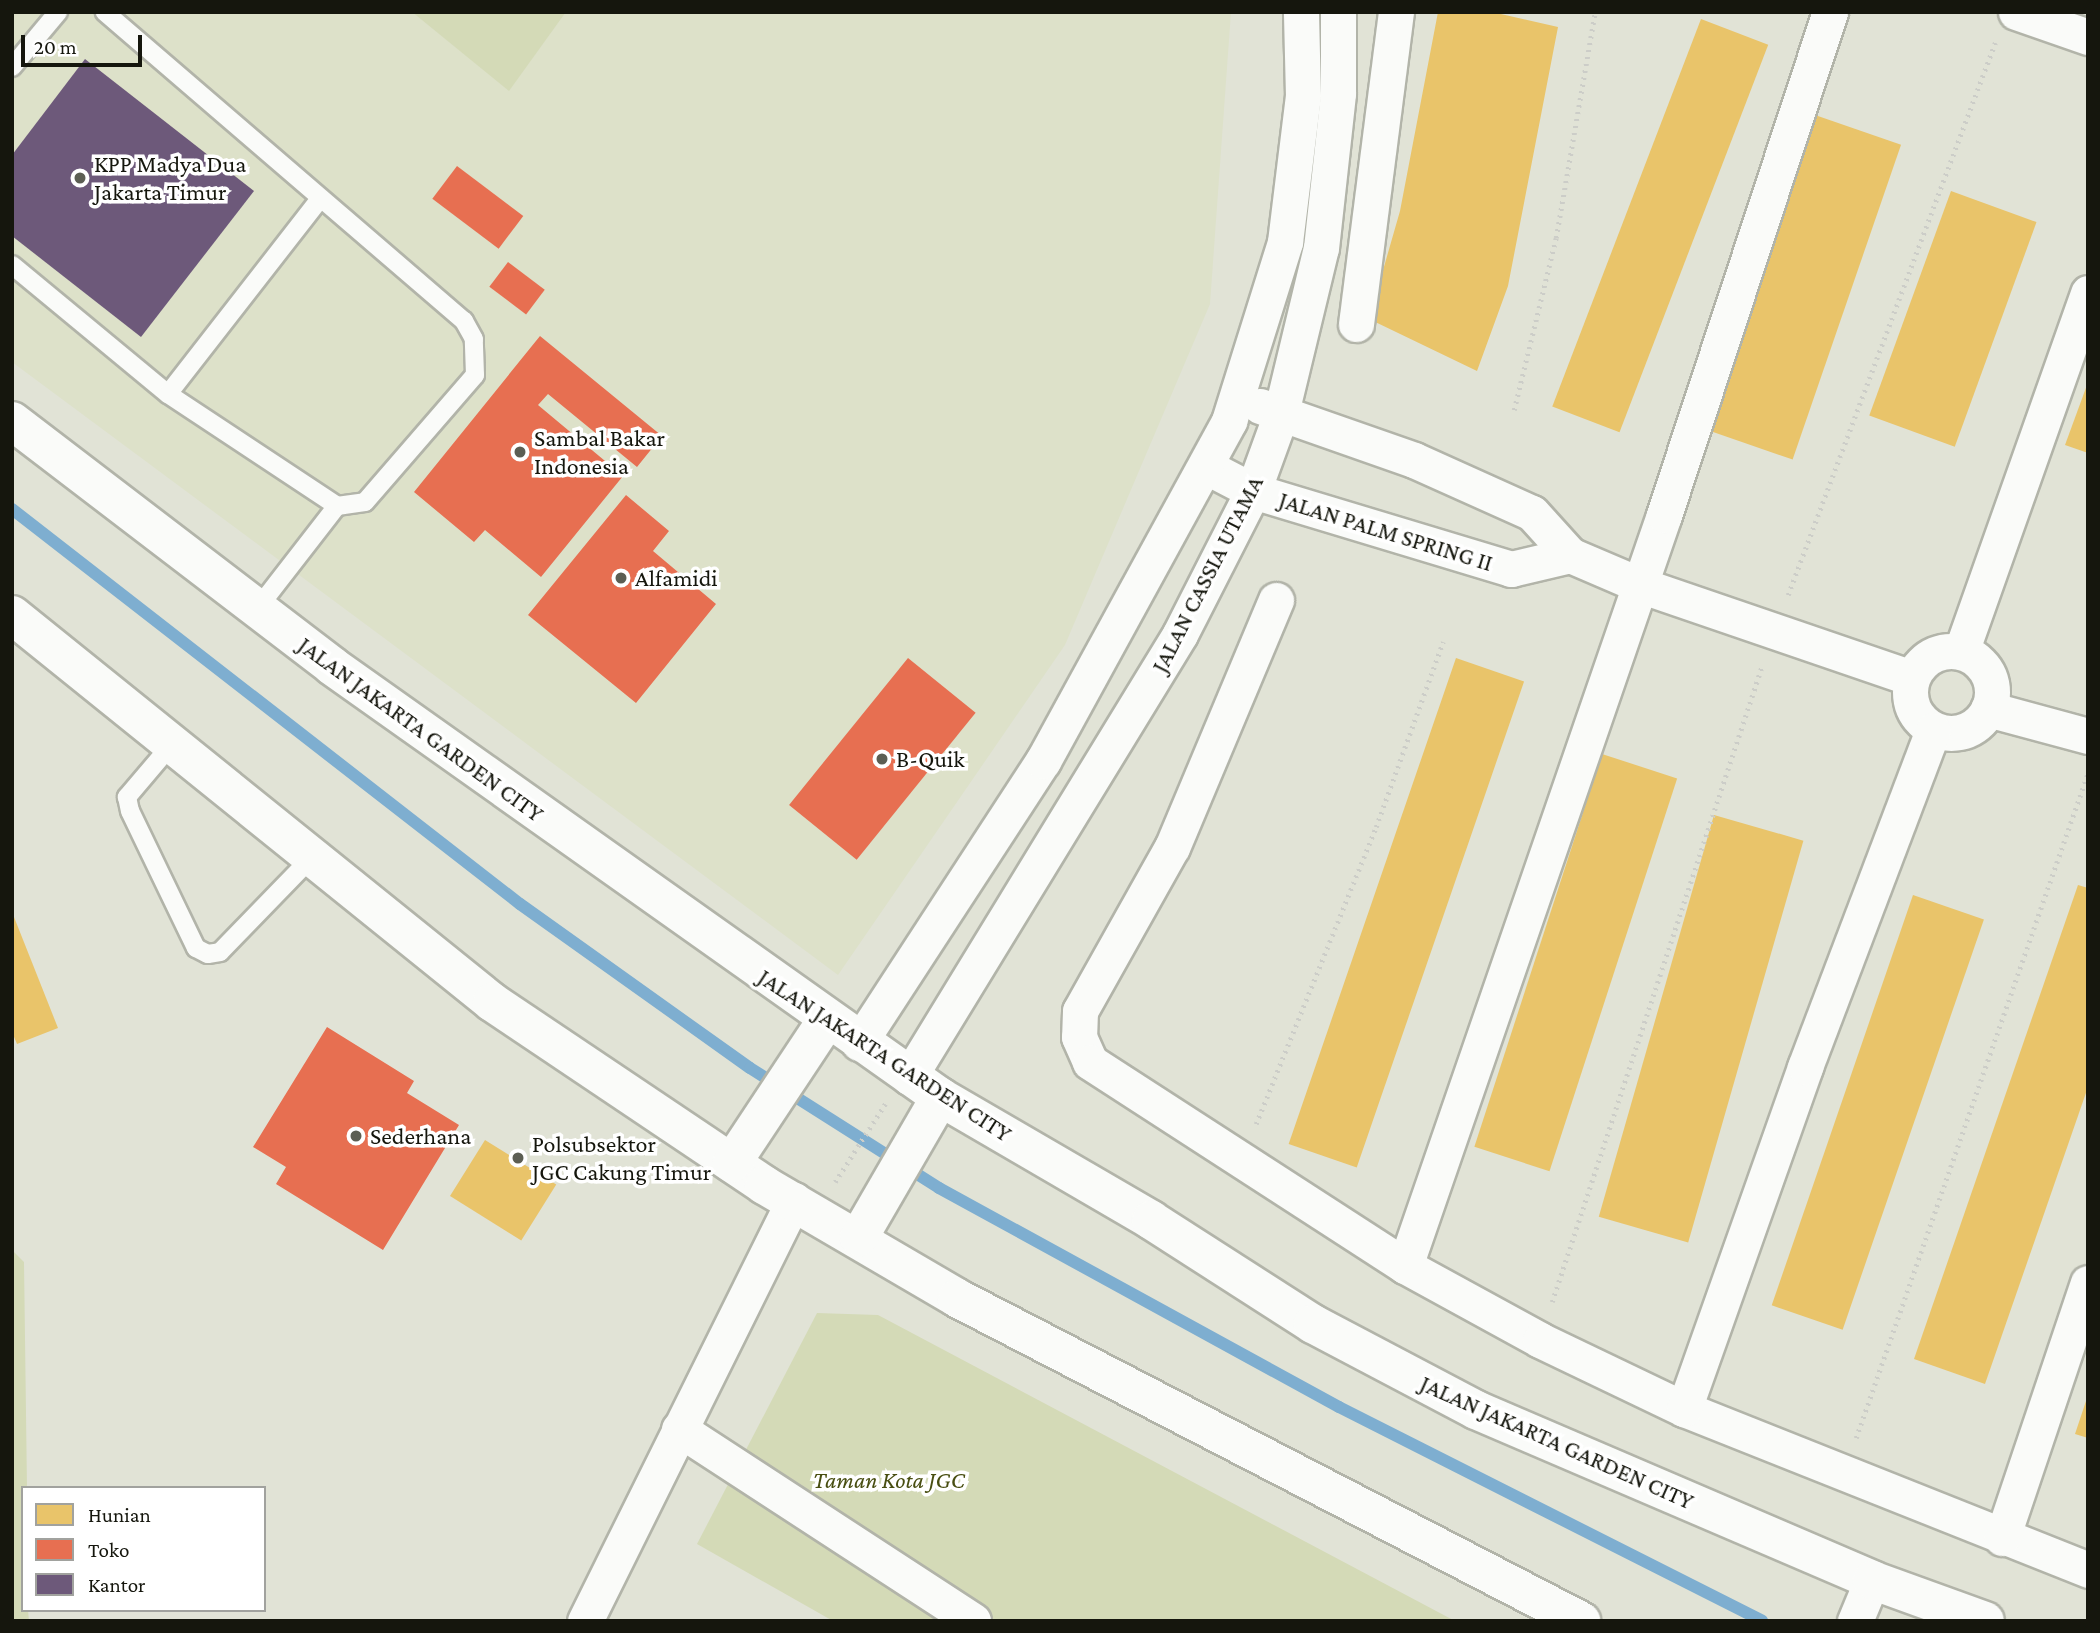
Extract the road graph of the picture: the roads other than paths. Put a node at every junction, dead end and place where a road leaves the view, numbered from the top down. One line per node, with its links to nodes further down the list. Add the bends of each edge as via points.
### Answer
1 (58, 12): 9 (lane)
2 (105, 12): 10 (lane)
3 (1301, 12): 15 (street, JALAN CASSIA UTAMA, via 1303,96 1285,242)
4 (1338, 12): 16 (street, JALAN CASSIA UTAMA, via 1338,93 1321,248)
5 (1396, 12): 13 (street)
6 (1830, 12): 22 (street)
7 (2006, 25): 8 (street)
8 (2088, 37)
9 (12, 67)
10 (319, 200): 14 (lane); 20 (lane, via 464,321 474,339 476,356 475,375 365,502)
11 (12, 265): 14 (lane)
12 (2088, 293): 26 (street)
13 (1356, 324)
14 (168, 394): 20 (lane)
15 (1239, 396): 16 (street); 18 (street, JALAN CASSIA UTAMA)
16 (1280, 417): 19 (street, JALAN CASSIA UTAMA); 21 (street, via 1414,460 1532,513)
17 (12, 421): 24 (street, JALAN JAKARTA GARDEN CITY)
18 (1207, 467): 19 (street, JALAN PALM SPRING II); 34 (street, JALAN CASSIA UTAMA, via 1043,761)
19 (1253, 491): 21 (street, JALAN PALM SPRING II, via 1511,569); 35 (street, JALAN CASSIA UTAMA, via 1180,634)
20 (337, 506): 24 (lane)
21 (1570, 555): 22 (street)
22 (1640, 585): 27 (street); 39 (street)
23 (1276, 600): 39 (street, via 1172,847 1078,1022 1090,1062)
24 (257, 609): 33 (street, JALAN JAKARTA GARDEN CITY)
25 (12, 615): 31 (street)
26 (1961, 652): 27 (street, via 1931,655); 28 (street, via 1974,659 1991,681)
27 (1912, 678): 29 (street, via 1912,708)
28 (1988, 709): 29 (street, via 1965,731); 30 (street)
29 (1933, 730): 41 (street, via 1805,1067)
30 (2088, 736)
31 (172, 744): 32 (street); 32 (lane, via 127,797 196,948 208,954 220,951)
32 (312, 857): 36 (street, via 492,1002)
33 (826, 1021): 34 (street, JALAN JAKARTA GARDEN CITY); 36 (street)
34 (859, 1043): 35 (street, JALAN JAKARTA GARDEN CITY)
35 (912, 1092): 38 (street, via 916,1140); 45 (street, JALAN JAKARTA GARDEN CITY, via 1151,1220 1313,1324 1476,1410)
36 (732, 1163): 37 (street)
37 (794, 1200): 38 (street); 42 (street)
38 (859, 1237): 49 (street, via 957,1298)
39 (1405, 1266): 41 (street)
40 (2088, 1283): 43 (street)
41 (1684, 1409): 43 (street)
42 (679, 1429): 47 (street); 48 (street)
43 (2002, 1538): 44 (street)
44 (2088, 1570)
45 (1872, 1580): 46 (street); 50 (street, JALAN JAKARTA GARDEN CITY)
46 (1856, 1618)
47 (585, 1621)
48 (973, 1621)
49 (1581, 1621)
50 (1985, 1621)

